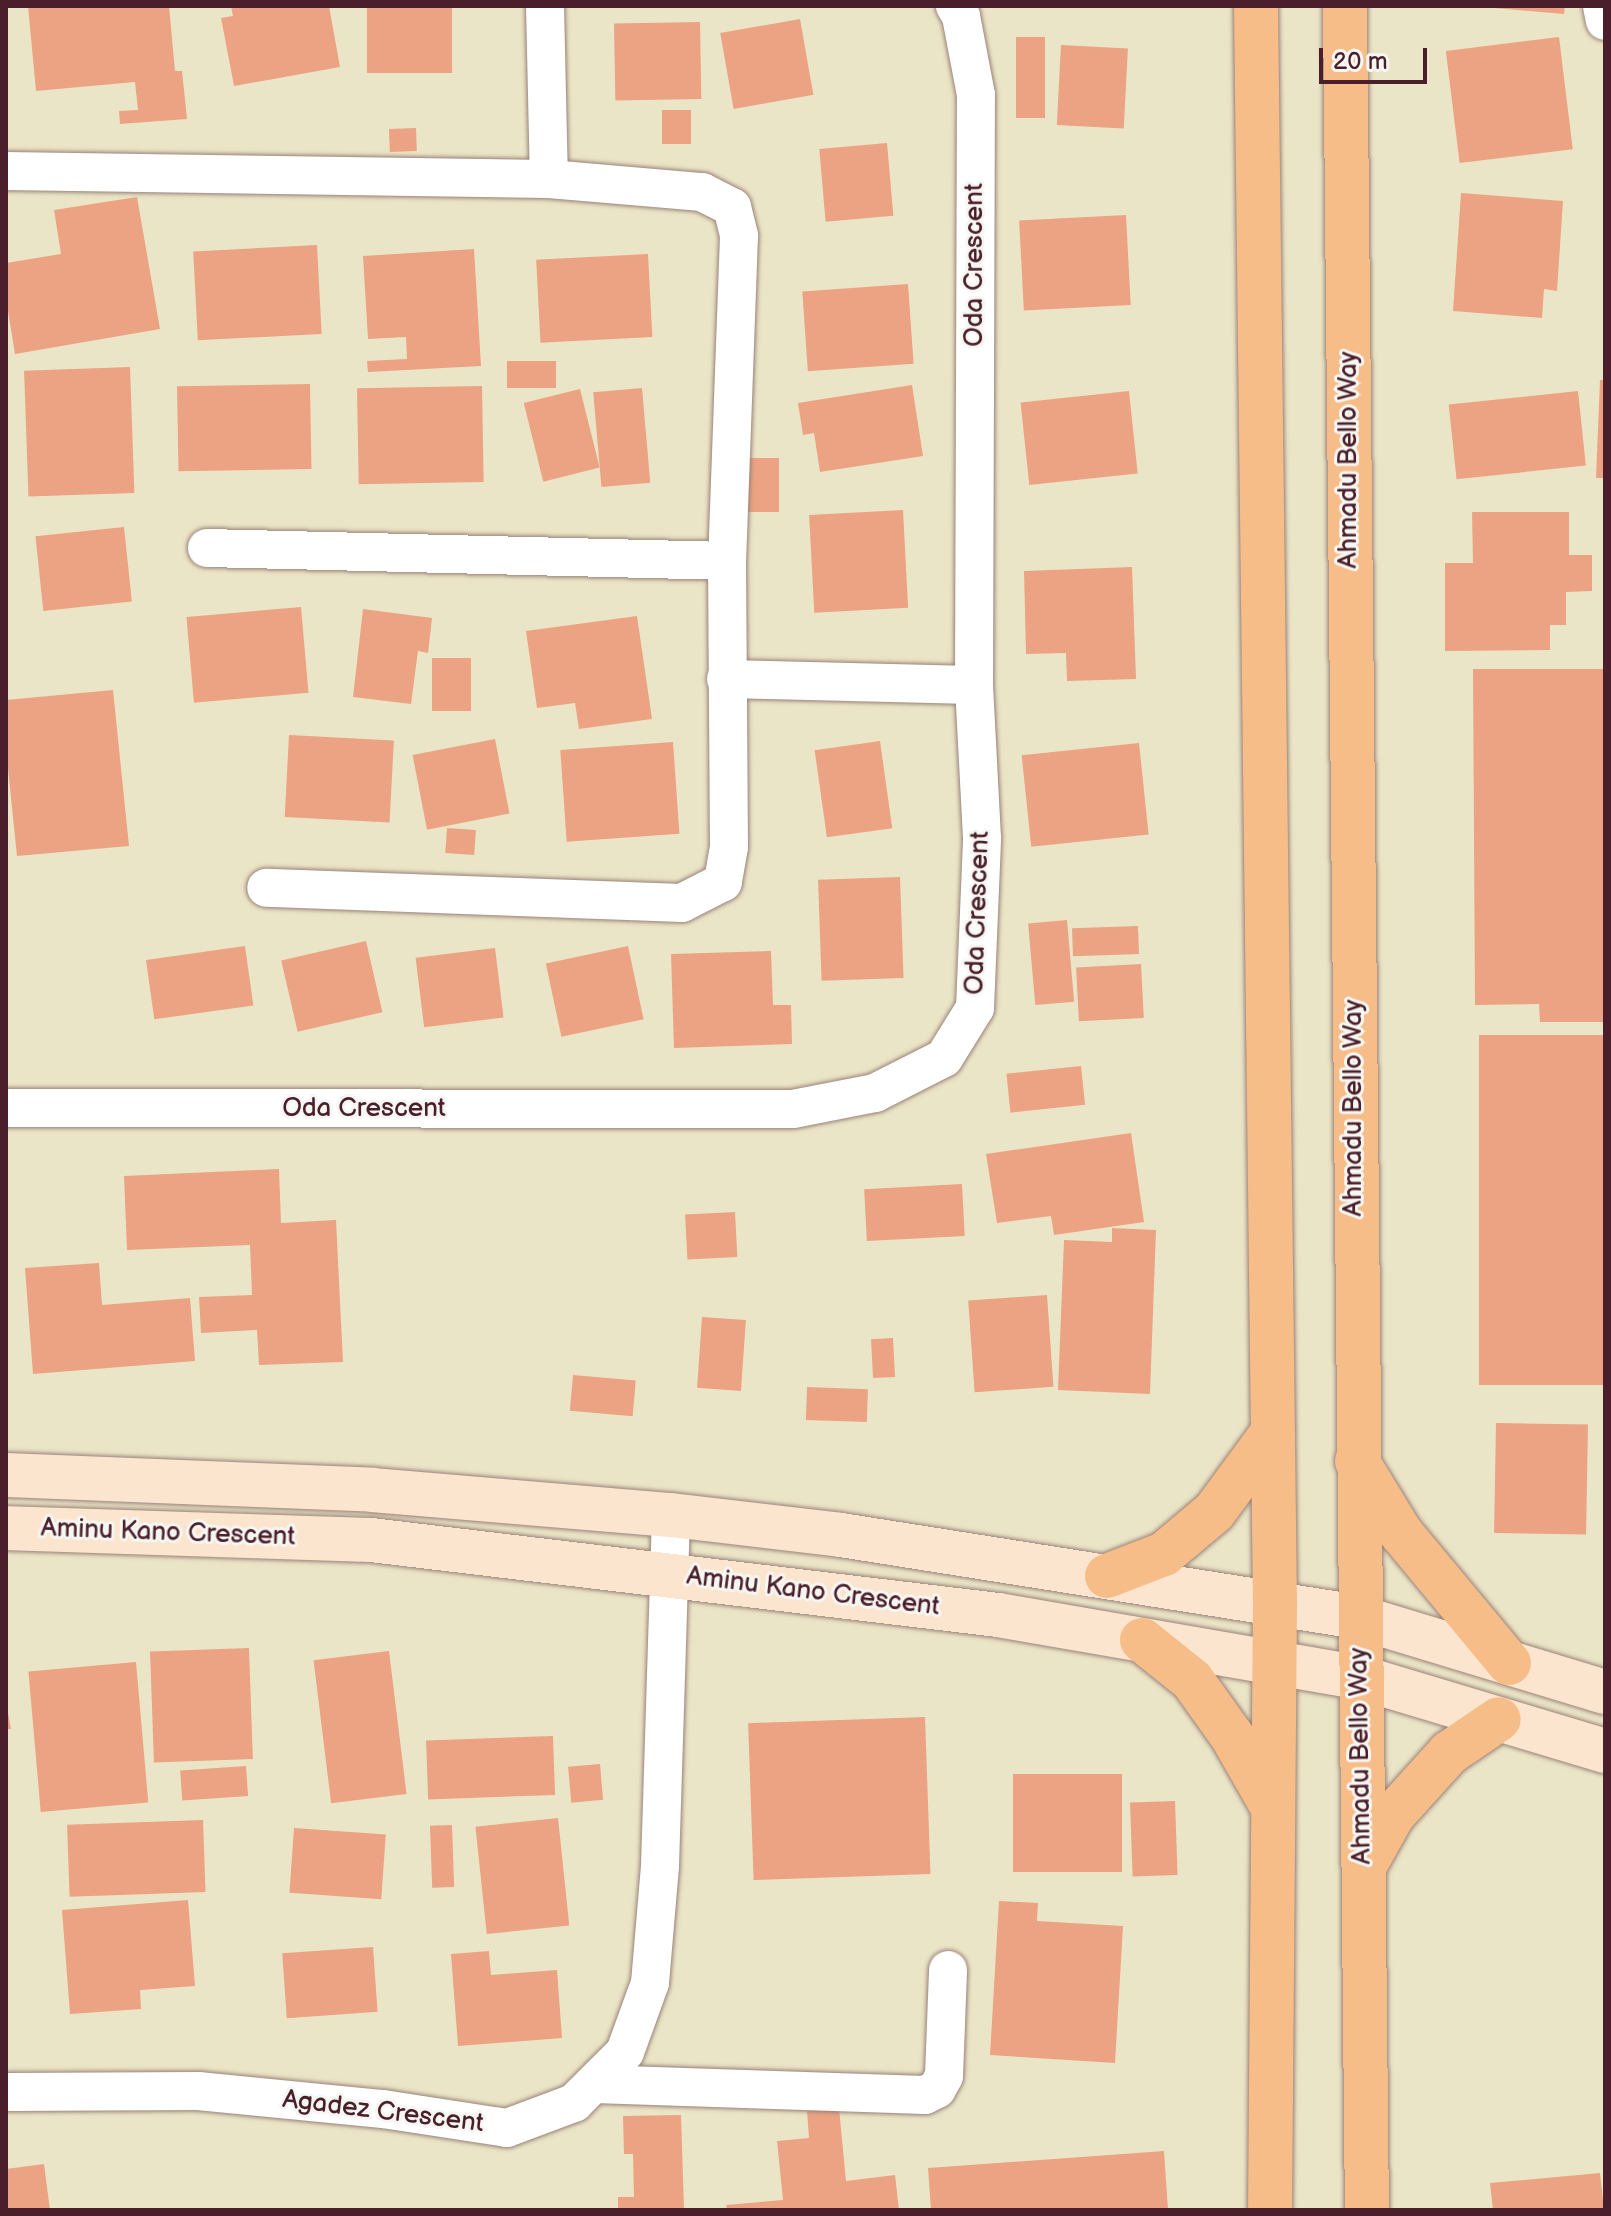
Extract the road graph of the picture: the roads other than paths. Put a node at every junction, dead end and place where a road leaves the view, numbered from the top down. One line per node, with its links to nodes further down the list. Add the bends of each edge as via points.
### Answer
1 (545, 6): 8 (street)
2 (955, 6): 12 (street, Oda Crescent, via 976,95)
3 (1256, 6): 15 (main road)
4 (1345, 6): 16 (main road, Ahmadu Bello Way)
5 (1602, 6): 6 (street)
6 (1605, 21)
7 (6, 171): 8 (street)
8 (549, 179): 10 (street, via 702,192 732,207 739,236)
9 (207, 548): 10 (street)
10 (727, 561): 11 (street)
11 (726, 679): 12 (street); 13 (street, via 729,847 723,882 682,903)
12 (974, 685): 14 (street, Oda Crescent, via 982,838 975,1008 944,1058 875,1093 793,1109)
13 (266, 888)
14 (6, 1108)
15 (1273, 1432): 21 (main road, via 1214,1512 1164,1554); 22 (main road)
16 (1357, 1461): 23 (main road, Ahmadu Bello Way); 26 (main road, via 1401,1533)
17 (6, 1475): 18 (street, Aminu Kano Crescent, via 372,1490)
18 (671, 1515): 20 (street, Agadez Crescent); 21 (street, Aminu Kano Crescent)
19 (6, 1528): 20 (street, Aminu Kano Crescent, via 371,1540)
20 (668, 1575): 24 (street, Aminu Kano Crescent, via 998,1615); 34 (street, Agadez Crescent, via 660,1866 650,1983 625,2052)
21 (1107, 1576): 22 (street, Aminu Kano Crescent)
22 (1275, 1602): 23 (street, Aminu Kano Crescent); 25 (main road)
23 (1358, 1617): 26 (street, Aminu Kano Crescent); 27 (main road, Ahmadu Bello Way)
24 (1142, 1640): 25 (street, Aminu Kano Crescent); 31 (main road, via 1192,1680)
25 (1273, 1663): 27 (street, Aminu Kano Crescent); 31 (main road)
26 (1509, 1663): 28 (street, Aminu Kano Crescent)
27 (1362, 1678): 29 (street, Aminu Kano Crescent); 32 (main road, Ahmadu Bello Way)
28 (1605, 1692)
29 (1499, 1719): 30 (street, Aminu Kano Crescent); 32 (main road, via 1449,1753 1411,1794)
30 (1605, 1751)
31 (1273, 1808): 36 (main road)
32 (1363, 1869): 37 (main road, Ahmadu Bello Way)
33 (948, 1970): 34 (street, via 944,2076 937,2089 925,2095)
34 (594, 2084): 35 (street, Agadez Crescent, via 574,2103 507,2128 383,2109 198,2091)
35 (6, 2092)
36 (1270, 2210)
37 (1367, 2210)

